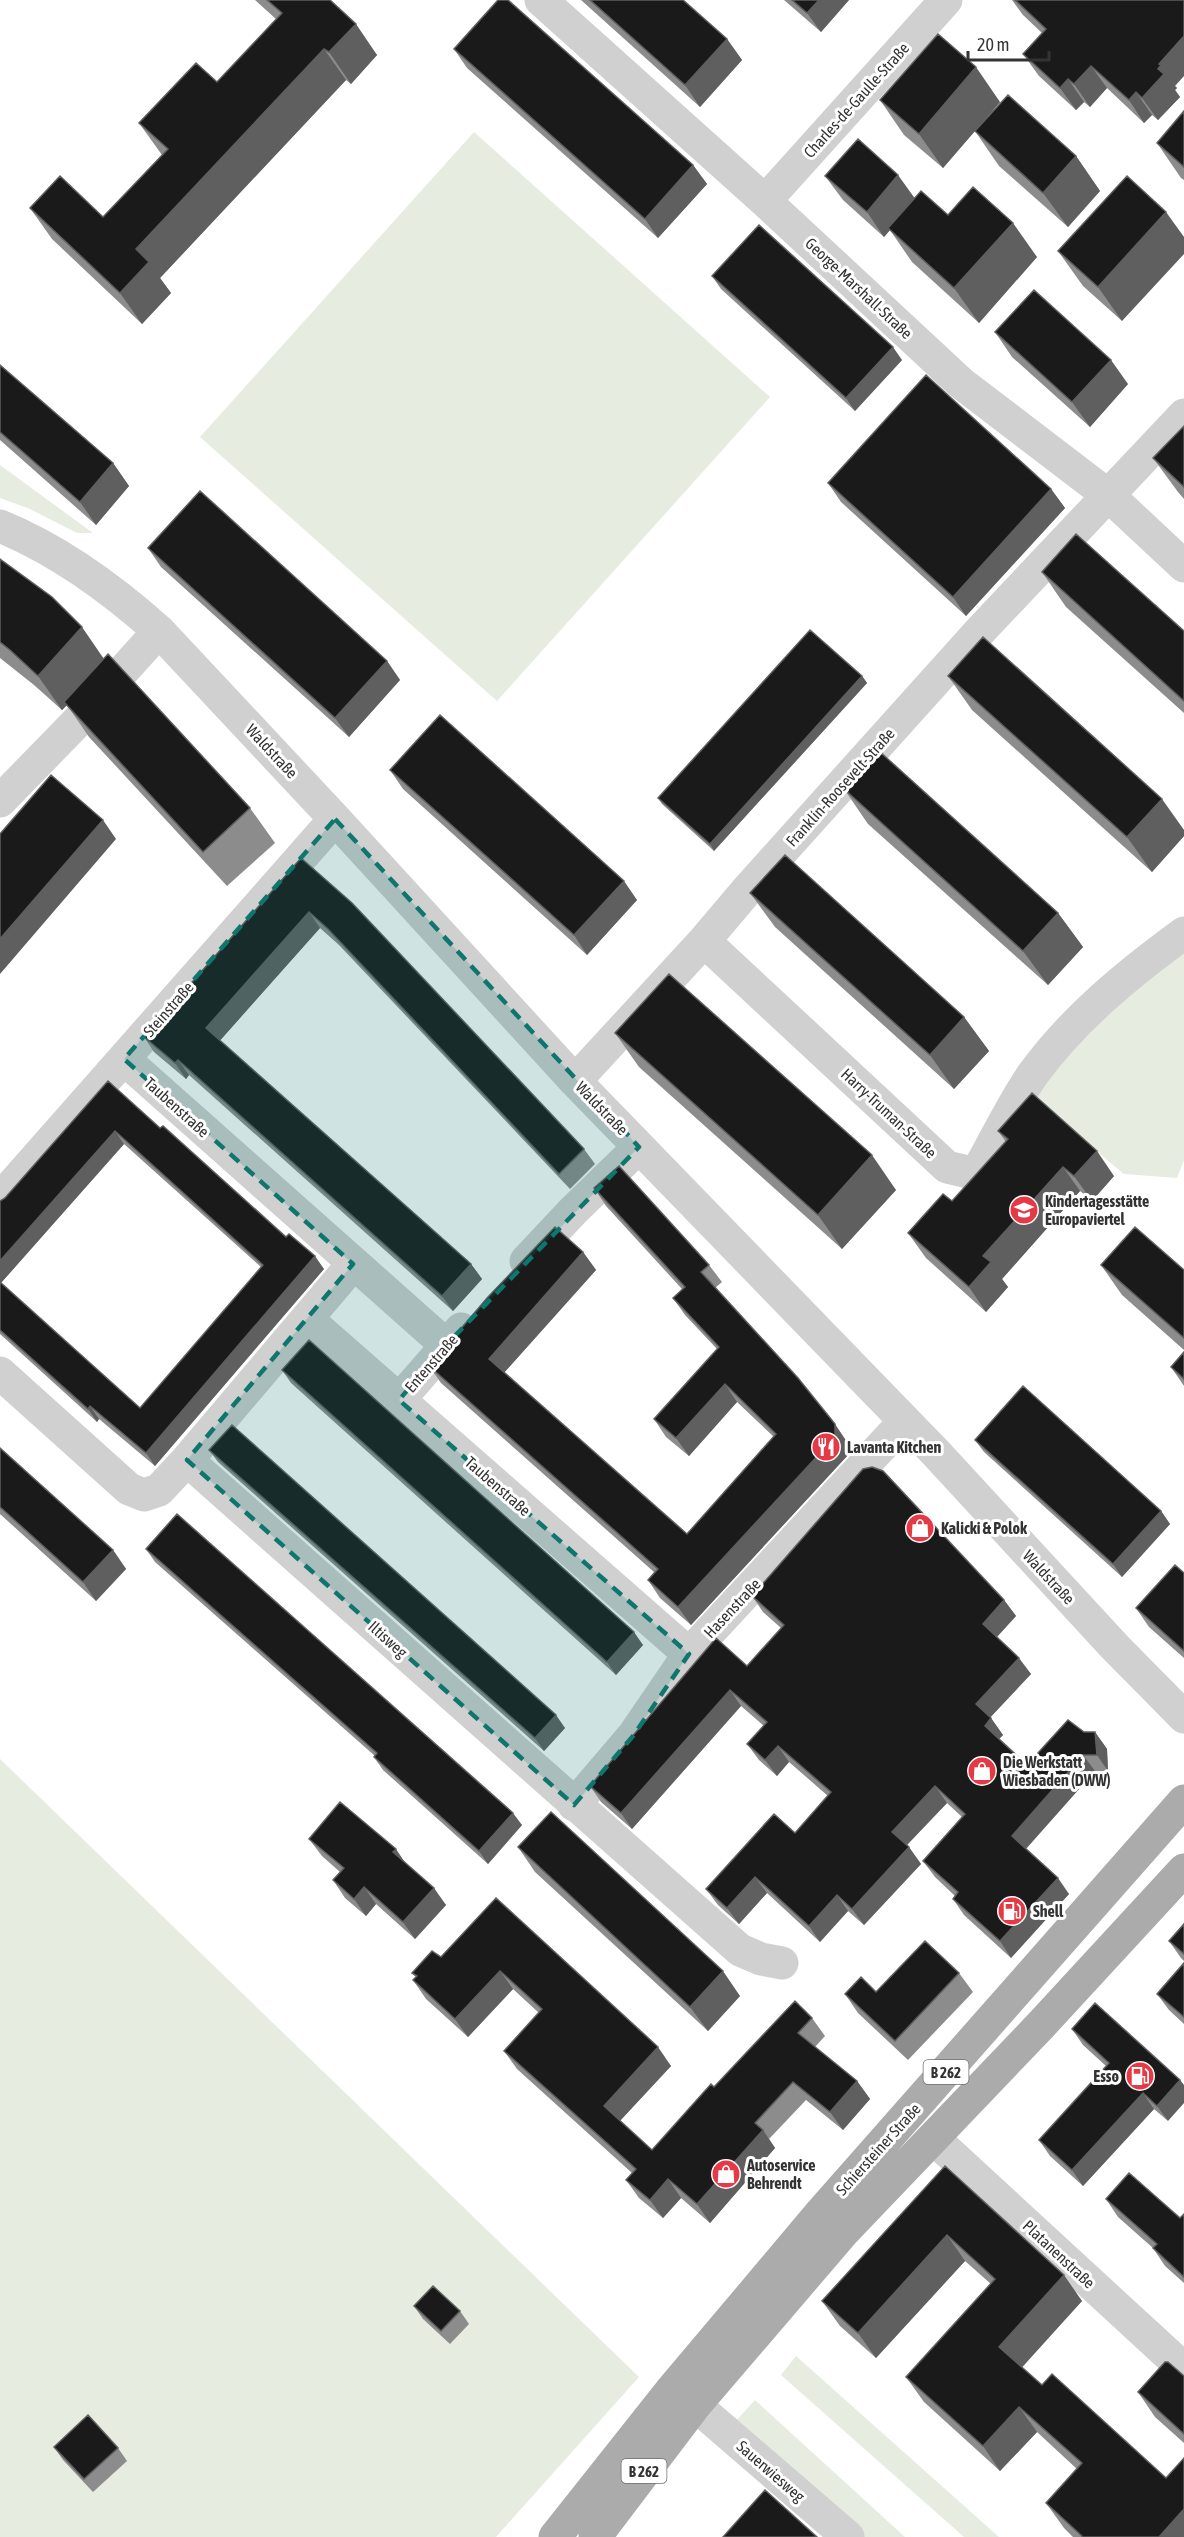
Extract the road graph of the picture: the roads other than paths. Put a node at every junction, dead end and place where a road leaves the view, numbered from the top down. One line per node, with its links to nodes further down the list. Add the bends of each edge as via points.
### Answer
1 (541, 0): 3 (street, George-Marshall-Straße)
2 (946, 0): 3 (street, Charles-de-Gaulle-Straße)
3 (765, 201): 5 (street, George-Marshall-Straße, via 961,383)
4 (1184, 415): 5 (street, Franklin-Roosevelt-Straße)
5 (1109, 496): 7 (street, George-Marshall-Straße); 12 (street, Franklin-Roosevelt-Straße, via 980,631)
6 (0, 526): 8 (street, Waldstraße, via 93,578)
7 (1184, 566)
8 (159, 631): 9 (street); 10 (street, Waldstraße)
9 (0, 801)
10 (335, 819): 13 (street, Steinstraße); 14 (street, Waldstraße)
11 (1184, 933): 12 (street, Harry-Truman-Straße, via 1138,966 1068,1031 1032,1075 976,1173 947,1167)
12 (704, 941): 14 (street, Franklin-Roosevelt-Straße)
13 (124, 1059): 16 (street, Steinstraße); 17 (street, Taubenstraße)
14 (574, 1081): 15 (street, Waldstraße)
15 (639, 1147): 18 (street); 24 (street, Waldstraße)
16 (0, 1199)
17 (353, 1264): 20 (street); 21 (street, Taubenstraße)
18 (503, 1285)
19 (478, 1311): 21 (street, Entenstraße)
20 (307, 1319): 23 (street, Taubenstraße); 25 (street)
21 (446, 1345): 23 (street, Entenstraße)
22 (0, 1373): 25 (street, via 129,1489 144,1495 159,1490)
23 (399, 1400): 26 (street, Taubenstraße)
24 (904, 1422): 26 (street, Hasenstraße); 27 (street, Waldstraße)
25 (187, 1460): 29 (street, Iltisweg)
26 (689, 1654): 29 (street, Hasenstraße, via 633,1736)
27 (1184, 1717)
28 (1184, 1801): 34 (main road, Schiersteiner Straße / B 262, via 820,2214)
29 (574, 1805): 31 (street, Iltisweg, via 740,1950)
30 (1184, 1870): 32 (main road, Schiersteiner Straße / B 262)
31 (782, 1963)
32 (933, 2138): 33 (street, Platanenstraße); 34 (main road, Schiersteiner Straße / B 262)
33 (1184, 2369)
34 (682, 2399): 35 (main road, B 262); 36 (main road, B 262); 37 (street, Sauerwiesweg)
35 (555, 2537)
36 (594, 2537)
37 (848, 2537)

